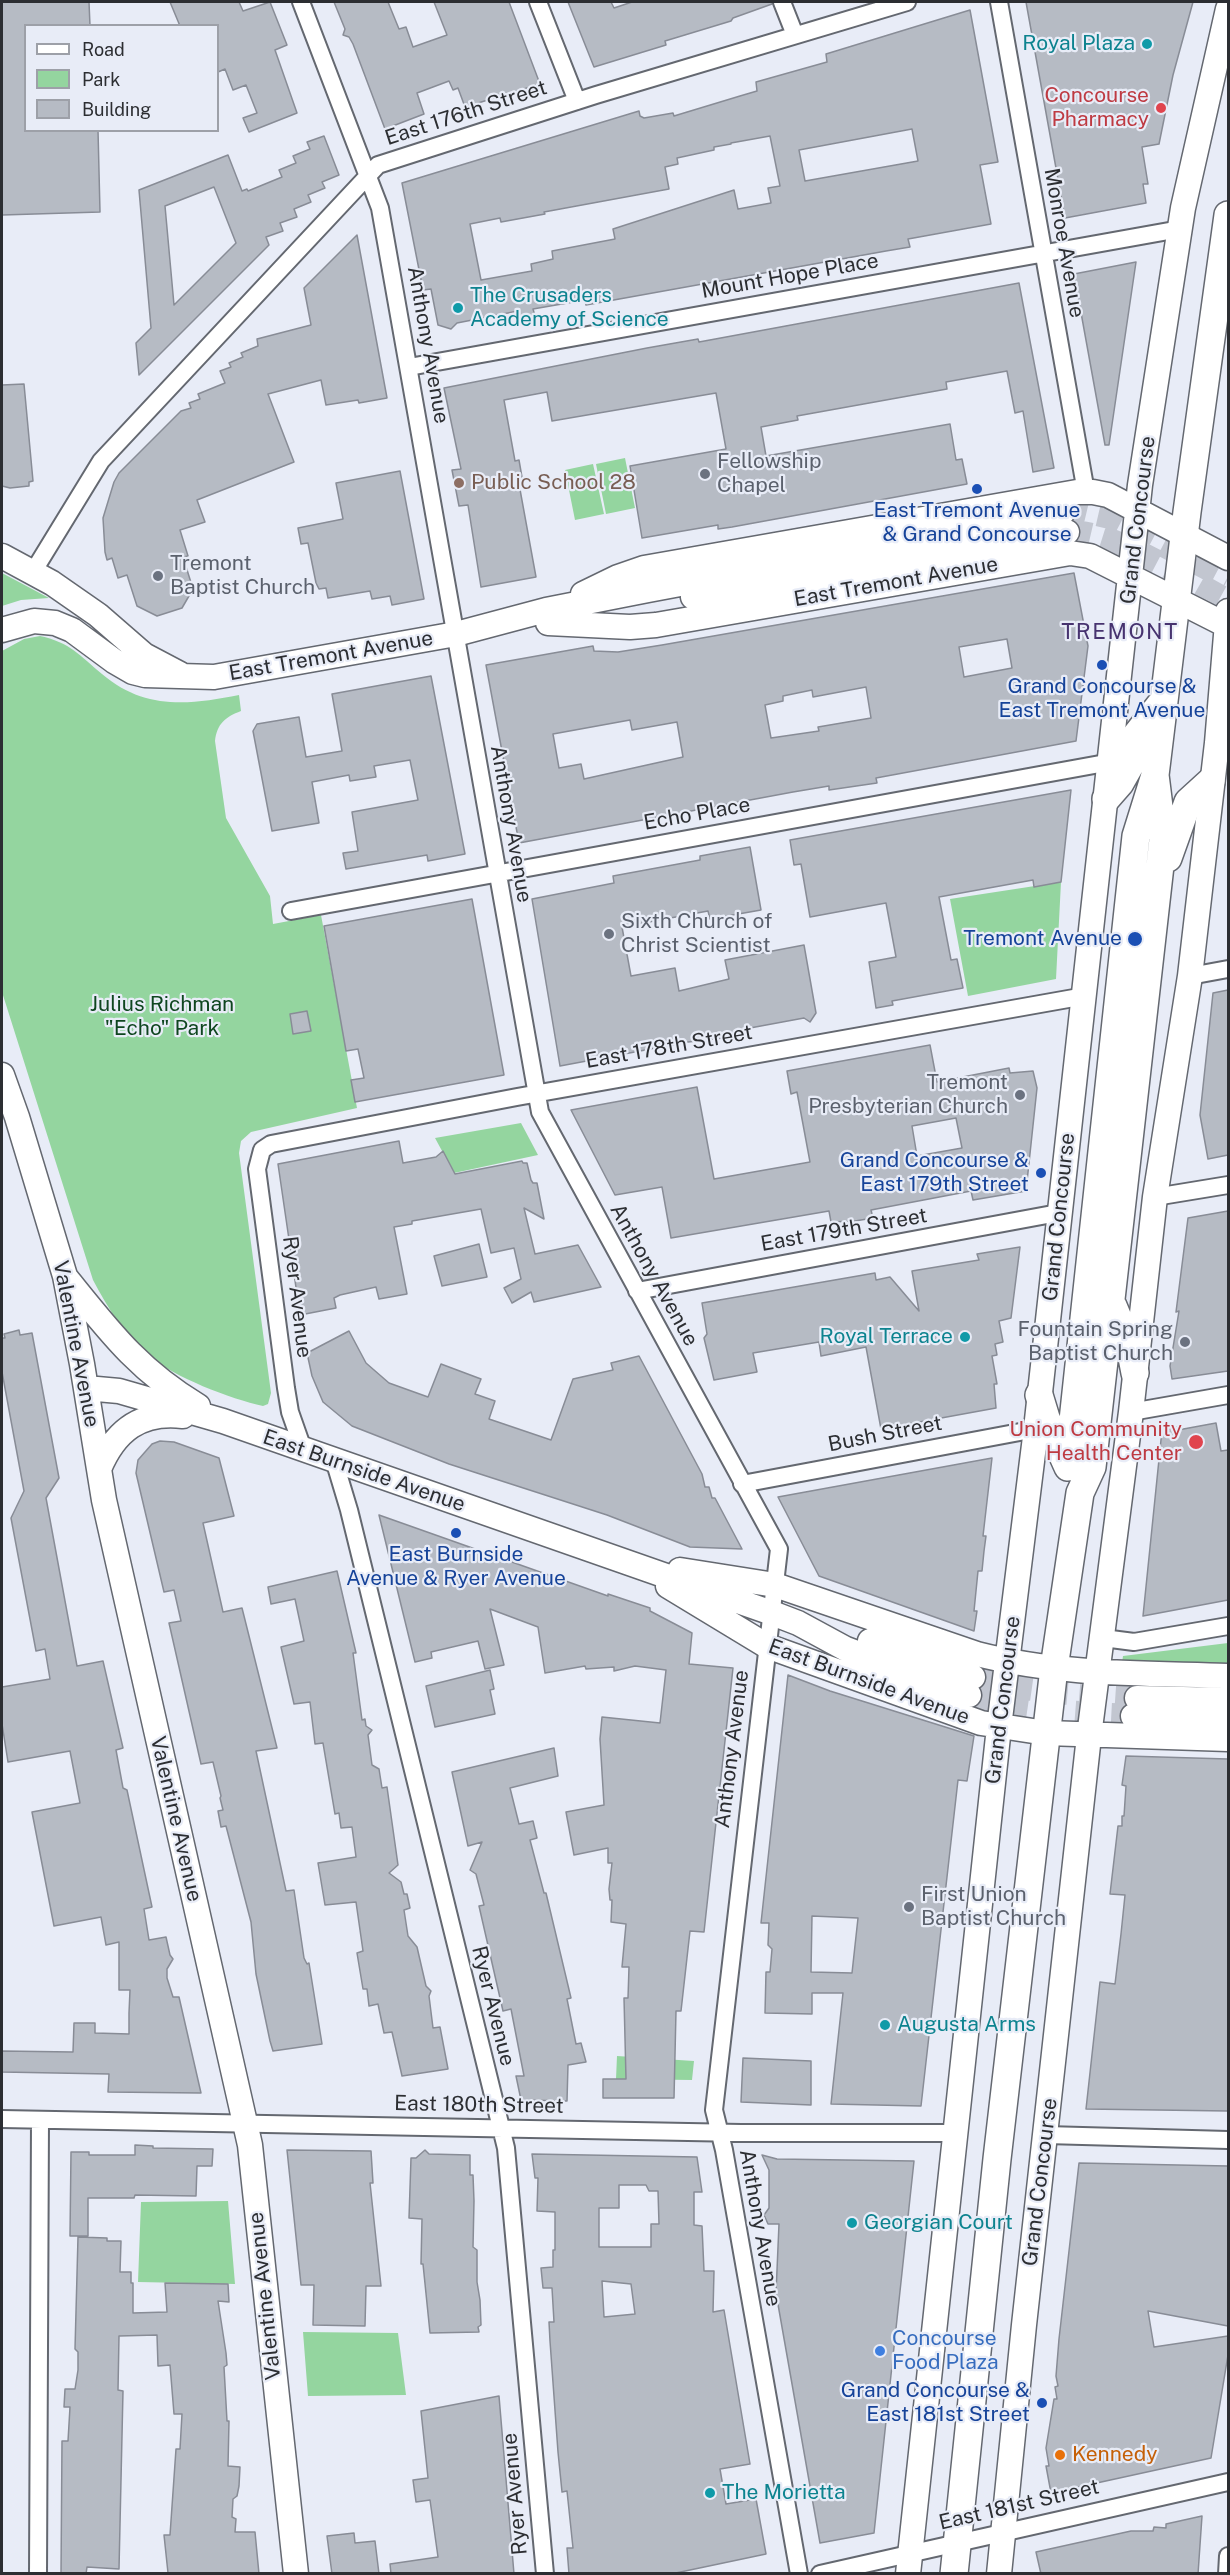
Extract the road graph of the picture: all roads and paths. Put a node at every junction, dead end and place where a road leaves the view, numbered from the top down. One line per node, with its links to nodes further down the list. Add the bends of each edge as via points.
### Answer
1 (301, 2): 9 (street, Anthony Avenue)
2 (538, 2): 8 (street)
3 (782, 2): 7 (street)
4 (907, 2): 7 (street, East 176th Street)
5 (999, 2): 12 (street, Monroe Avenue)
6 (1228, 9): 11 (main road, Grand Concourse)
7 (795, 35): 8 (street, East 176th Street)
8 (577, 101): 9 (street, East 176th Street, via 378,165)
9 (368, 176): 13 (street, Anthony Avenue, via 380,208); 20 (street, East 176th Street, via 101,461)
10 (1228, 215): 17 (main road, Grand Concourse)
11 (1180, 229): 12 (street, Mount Hope Place); 15 (main road, Grand Concourse)
12 (1043, 253): 13 (street, Mount Hope Place); 14 (street, Monroe Avenue)
13 (409, 368): 26 (street, Anthony Avenue)
14 (1086, 492): 15 (main road, East Tremont Avenue, via 1108,495); 23 (main road, East Tremont Avenue, via 644,568 618,577)
15 (1138, 510): 17 (main road, East Tremont Avenue); 21 (main road, Grand Concourse)
16 (1065, 522): 23 (main road, East Tremont Avenue)
17 (1185, 536): 19 (main road, East Tremont Avenue); 22 (main road, Grand Concourse)
18 (2, 556): 20 (main road, East Tremont Avenue)
19 (1228, 558)
20 (33, 572): 27 (main road, East Tremont Avenue, via 75,598 144,655)
21 (1131, 576): 22 (main road, East Tremont Avenue); 23 (main road, East Tremont Avenue, via 1090,556 1061,553 656,625 630,627); 30 (main road, Grand Concourse)
22 (1178, 601): 24 (main road, East Tremont Avenue); 28 (main road, Grand Concourse)
23 (554, 615): 26 (main road, East Tremont Avenue)
24 (1228, 621): 29 (main road, Grand Concourse)
25 (2, 630): 27 (main road, East Tremont Avenue, via 34,621 55,623 72,630 134,672)
26 (466, 632): 27 (main road, East Tremont Avenue, via 214,677); 34 (street, Anthony Avenue)
27 (184, 676)
28 (1164, 700): 31 (main road, Grand Concourse); 33 (main road, via 1133,739 1133,760)
29 (1223, 742): 32 (main road, Grand Concourse)
30 (1111, 762): 33 (main road, Grand Concourse); 34 (street, Echo Place)
31 (1155, 775): 35 (main road, Grand Concourse, via 1163,839); 59 (main road, Grand Concourse, via 1136,836)
32 (1211, 781): 35 (main road, via 1188,802); 38 (main road, Grand Concourse)
33 (1107, 799): 39 (main road, Grand Concourse)
34 (497, 874): 36 (street, Echo Place); 41 (street, Anthony Avenue)
35 (1158, 888): 49 (main road, Grand Concourse)
36 (291, 911)
37 (1228, 969): 38 (street)
38 (1190, 976): 45 (main road, Grand Concourse)
39 (1084, 996): 41 (street, East 178th Street); 46 (main road, Grand Concourse)
40 (2, 1075): 42 (main road, Valentine Avenue)
41 (537, 1093): 43 (street, East 178th Street, via 282,1142); 48 (street, Anthony Avenue, via 541,1114)
42 (7, 1104): 47 (main road, Valentine Avenue)
43 (262, 1150): 57 (street, Ryer Avenue, via 257,1169 286,1388)
44 (1228, 1185): 45 (street)
45 (1155, 1197): 50 (main road, Grand Concourse)
46 (1058, 1213): 48 (street, East 179th Street); 52 (main road, Grand Concourse)
47 (65, 1275): 51 (main road, Valentine Avenue); 55 (main road, via 129,1355 166,1386)
48 (638, 1291): 61 (street, Anthony Avenue)
49 (1111, 1303): 50 (main road, via 1130,1347); 62 (main road, Grand Concourse, via 1092,1467)
50 (1135, 1373): 54 (main road, Grand Concourse)
51 (86, 1388): 55 (main road, East Burnside Avenue, via 119,1391); 60 (main road, Valentine Avenue)
52 (1039, 1395): 56 (main road, Grand Concourse); 59 (main road)
53 (1228, 1395): 54 (street)
54 (1131, 1412): 67 (main road, Grand Concourse)
55 (224, 1421): 57 (main road, East Burnside Avenue); 60 (main road, via 161,1416 135,1424 111,1442)
56 (1036, 1429): 61 (street, Bush Street); 69 (main road, Grand Concourse)
57 (303, 1449): 58 (main road, East Burnside Avenue)
58 (334, 1460): 63 (main road, East Burnside Avenue); 83 (street, Ryer Avenue)
59 (1068, 1467): 62 (main road)
60 (99, 1469): 82 (main road, Valentine Avenue)
61 (742, 1484): 64 (street, Anthony Avenue, via 779,1549)
62 (1080, 1493): 70 (main road, Grand Concourse)
63 (639, 1567): 64 (main road, East Burnside Avenue); 65 (main road, East Burnside Avenue); 68 (main road, East Burnside Avenue)
64 (775, 1585): 65 (street, Anthony Avenue); 69 (main road, East Burnside Avenue)
65 (772, 1613): 68 (street, Anthony Avenue); 73 (main road, East Burnside Avenue, via 798,1623 852,1634)
66 (1228, 1626): 67 (street, via 1134,1642)
67 (1103, 1638): 71 (main road, Grand Concourse)
68 (767, 1646): 76 (main road, East Burnside Avenue); 84 (street, Anthony Avenue, via 714,2110)
69 (1008, 1662): 70 (main road, East Burnside Avenue); 76 (main road, Grand Concourse)
70 (1054, 1668): 71 (main road, East Burnside Avenue); 77 (main road, Grand Concourse)
71 (1097, 1671): 72 (main road, East Burnside Avenue); 78 (main road, Grand Concourse)
72 (1228, 1676)
73 (971, 1686)
74 (1228, 1700): 75 (main road, via 1135,1707)
75 (1228, 1717)
76 (999, 1728): 77 (main road, East Burnside Avenue); 85 (main road, Grand Concourse)
77 (1046, 1733): 78 (main road, East Burnside Avenue); 90 (main road, Grand Concourse)
78 (1089, 1736): 79 (main road, East Burnside Avenue); 86 (main road, Grand Concourse)
79 (1228, 1739)
80 (2, 2119): 81 (street, East 180th Street)
81 (40, 2120): 82 (street, East 180th Street); 93 (street)
82 (245, 2123): 83 (street, East 180th Street); 94 (main road, Valentine Avenue)
83 (501, 2129): 84 (street, East 180th Street); 95 (street, Ryer Avenue, via 509,2166)
84 (719, 2132): 85 (street, East 180th Street); 96 (street, Anthony Avenue)
85 (956, 2133): 92 (main road, Grand Concourse)
86 (1046, 2135): 87 (street); 89 (main road, Grand Concourse)
87 (1228, 2140)
88 (1228, 2482): 89 (street, East 181st Street)
89 (1003, 2533): 90 (street, East 181st Street); 99 (main road, Grand Concourse)
90 (958, 2542): 92 (street, East 181st Street); 98 (main road, Grand Concourse)
91 (1228, 2556): 100 (street)
92 (909, 2563): 97 (street, East 181st Street)
93 (38, 2574)
94 (296, 2574)
95 (545, 2574)
96 (799, 2574)
97 (820, 2574)
98 (954, 2574)
99 (999, 2574)
100 (1227, 2574)

